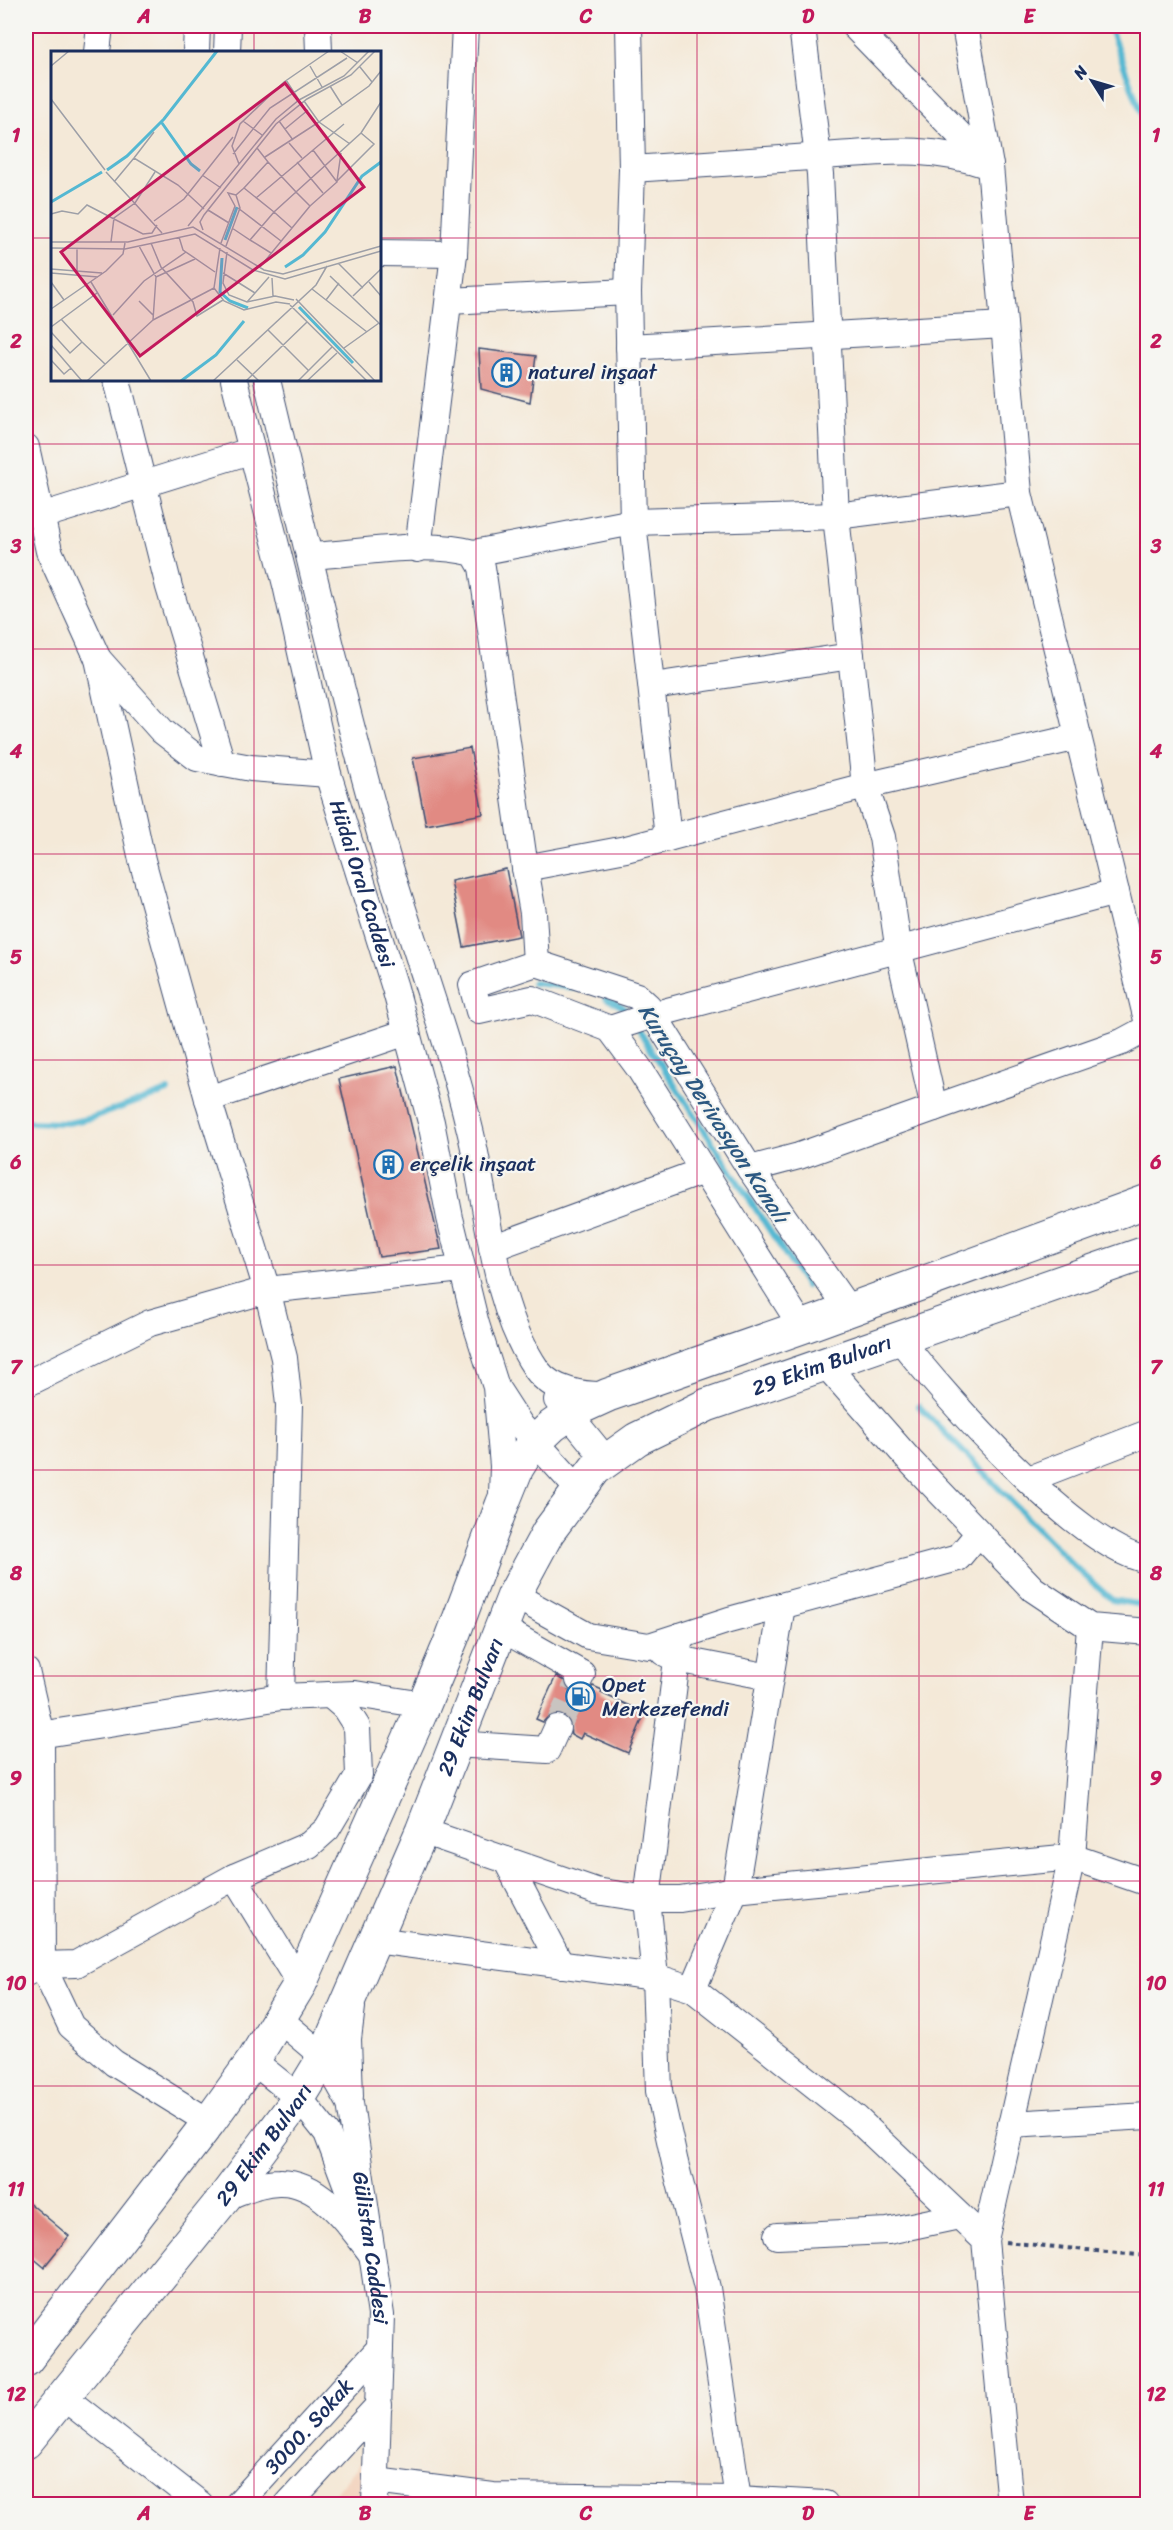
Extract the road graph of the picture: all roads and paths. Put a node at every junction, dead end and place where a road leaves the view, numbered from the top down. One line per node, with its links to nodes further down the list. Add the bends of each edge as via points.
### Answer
1 (100, 26): 10 (street)
2 (197, 26): 11 (street)
3 (228, 26): 12 (street)
4 (318, 26): 13 (street)
5 (465, 26): 18 (street)
6 (629, 26): 16 (street)
7 (802, 26): 14 (street)
8 (854, 26): 15 (street)
9 (965, 26): 15 (street)
10 (97, 51)
11 (196, 51)
12 (227, 51)
13 (319, 51)
14 (818, 157): 15 (street, via 931,151); 16 (street); 22 (street)
15 (990, 166): 21 (street)
16 (632, 169): 19 (street)
17 (381, 254): 18 (street)
18 (454, 254): 20 (street)
19 (628, 292): 20 (street); 23 (street)
20 (449, 301): 34 (street)
21 (1004, 325): 22 (street); 30 (street)
22 (828, 336): 23 (street); 32 (street)
23 (630, 347): 33 (street)
24 (117, 381): 29 (street)
25 (234, 381): 28 (street, Hüdai Oral Caddesi)
26 (267, 381): 36 (street, Hüdai Oral Caddesi)
27 (26, 447): 31 (street)
28 (250, 450): 29 (street); 42 (street, Hüdai Oral Caddesi, via 286,585)
29 (142, 483): 31 (street); 41 (street)
30 (1019, 493): 32 (street); 40 (street)
31 (41, 516): 38 (street, via 49,552)
32 (836, 516): 33 (street); 37 (street)
33 (633, 522): 35 (street); 39 (street)
34 (418, 549): 35 (street); 36 (street)
35 (474, 553): 45 (street, via 482,567)
36 (310, 556): 58 (street, Hüdai Oral Caddesi, via 358,754 471,1132)
37 (851, 656): 39 (street); 43 (street)
38 (98, 659): 41 (street, via 162,731 197,758); 53 (street, via 142,860)
39 (652, 686): 44 (street)
40 (1078, 737): 43 (street); 46 (street)
41 (222, 763): 42 (street)
42 (328, 774): 52 (street, Hüdai Oral Caddesi)
43 (865, 786): 44 (street); 47 (street, via 882,837)
44 (668, 838): 45 (street)
45 (525, 868): 48 (street)
46 (1116, 892): 47 (street); 50 (street)
47 (899, 952): 49 (street); 54 (street)
48 (536, 963): 49 (street, via 637,996); 51 (street, via 472,985 479,1011 532,999)
49 (651, 1016): 51 (street); 55 (street)
50 (1148, 1026): 54 (street, via 1122,1042)
51 (615, 1027): 56 (street)
52 (407, 1032): 53 (street); 60 (street, Hüdai Oral Caddesi, via 431,1122)
53 (208, 1100): 61 (street)
54 (934, 1108): 55 (street, via 799,1156)
55 (750, 1169): 62 (street)
56 (703, 1171): 58 (street); 63 (street)
57 (1148, 1201): 62 (main road, 29 Ekim Bulvarı)
58 (492, 1248): 66 (street, Hüdai Oral Caddesi, via 506,1298)
59 (1148, 1252): 64 (main road, 29 Ekim Bulvarı)
60 (462, 1269): 61 (street); 68 (street, Hüdai Oral Caddesi)
61 (267, 1290): 67 (street, via 150,1323); 89 (street, via 284,1358 289,1405)
62 (848, 1309): 63 (main road, 29 Ekim Bulvarı)
63 (802, 1327): 69 (main road, 29 Ekim Bulvarı)
64 (899, 1338): 65 (main road, 29 Ekim Bulvarı); 74 (street, via 940,1391)
65 (825, 1364): 73 (main road, 29 Ekim Bulvarı, via 707,1405 637,1439); 77 (street)
66 (535, 1366): 69 (street, via 568,1390 586,1396); 70 (street, Hüdai Oral Caddesi)
67 (26, 1384)
68 (496, 1387): 72 (street); 76 (street, via 503,1466)
69 (608, 1395): 70 (main road, 29 Ekim Bulvarı)
70 (568, 1415): 72 (main road, 29 Ekim Bulvarı); 73 (street, Hüdai Oral Caddesi)
71 (1148, 1433): 74 (street)
72 (535, 1442): 75 (street); 76 (main road, 29 Ekim Bulvarı, via 517,1468)
73 (606, 1460): 75 (main road, 29 Ekim Bulvarı)
74 (1029, 1479): 78 (street, via 1101,1541)
75 (578, 1489): 79 (main road, 29 Ekim Bulvarı, via 548,1532)
76 (501, 1505): 90 (main road, 29 Ekim Bulvarı)
77 (978, 1534): 80 (street, via 958,1558); 81 (street, via 1033,1589)
78 (1148, 1560)
79 (514, 1595): 82 (main road, 29 Ekim Bulvarı); 84 (street, via 588,1636)
80 (782, 1606): 84 (street); 86 (street)
81 (1090, 1627): 83 (street); 95 (street)
82 (501, 1628): 87 (street, via 582,1674); 93 (main road, 29 Ekim Bulvarı)
83 (1148, 1632)
84 (678, 1648): 86 (street); 100 (street)
85 (26, 1671): 92 (street)
86 (770, 1677): 99 (street)
87 (579, 1680)
88 (330, 1695): 89 (street); 90 (street, via 355,1694); 97 (street, via 345,1708 357,1727 359,1775 345,1803 327,1829 309,1845)
89 (281, 1697): 92 (street)
90 (424, 1705): 105 (main road, 29 Ekim Bulvarı)
91 (557, 1728): 93 (street, via 547,1750)
92 (33, 1736): 103 (street)
93 (456, 1744): 94 (main road, 29 Ekim Bulvarı)
94 (422, 1831): 96 (street); 101 (main road, 29 Ekim Bulvarı)
95 (1072, 1857): 98 (street); 99 (street); 115 (street)
96 (506, 1860): 100 (street, via 596,1891); 102 (street)
97 (234, 1877): 103 (street, via 76,1964); 105 (street)
98 (1148, 1882)
99 (735, 1890): 100 (street, via 681,1899); 107 (street)
100 (647, 1899): 104 (street)
101 (375, 1940): 102 (street); 106 (main road, 29 Ekim Bulvarı)
102 (561, 1965): 104 (street)
103 (34, 1969): 114 (street, via 71,2026 114,2063)
104 (655, 1977): 107 (street); 128 (street, via 660,2091 707,2288)
105 (300, 1984): 108 (main road, 29 Ekim Bulvarı)
106 (354, 1988): 109 (main road, 29 Ekim Bulvarı); 112 (street, via 348,2039)
107 (693, 1989): 117 (street, via 856,2118)
108 (279, 2019): 109 (street, Gülistan Caddesi); 110 (main road, 29 Ekim Bulvarı)
109 (324, 2057): 111 (main road, 29 Ekim Bulvarı); 112 (street, Gülistan Caddesi)
110 (253, 2061): 111 (street); 114 (main road, 29 Ekim Bulvarı)
111 (299, 2098): 116 (main road, 29 Ekim Bulvarı); 120 (street, via 327,2133)
112 (350, 2103): 120 (street, Gülistan Caddesi)
113 (1148, 2116): 115 (street)
114 (208, 2122): 123 (main road, 29 Ekim Bulvarı)
115 (1011, 2124): 119 (street)
116 (225, 2198): 120 (street, via 262,2184 296,2184 319,2195); 124 (main road, 29 Ekim Bulvarı)
117 (959, 2216): 118 (street, via 888,2231); 119 (street)
118 (777, 2236)
119 (985, 2240): 121 (path); 134 (street)
120 (372, 2253): 122 (street, Gülistan Caddesi, via 381,2315)
121 (1148, 2256)
122 (380, 2348): 125 (street, Gülistan Caddesi); 131 (street, 3000. Sokak)
123 (26, 2360)
124 (62, 2396): 126 (main road, 29 Ekim Bulvarı); 130 (street)
125 (379, 2405): 127 (street, Gülistan Caddesi); 132 (street)
126 (26, 2442)
127 (376, 2493): 129 (street)
128 (738, 2499): 129 (street); 133 (street)
129 (493, 2500)
130 (200, 2505)
131 (238, 2505)
132 (288, 2505)
133 (825, 2505)
134 (1010, 2505)

